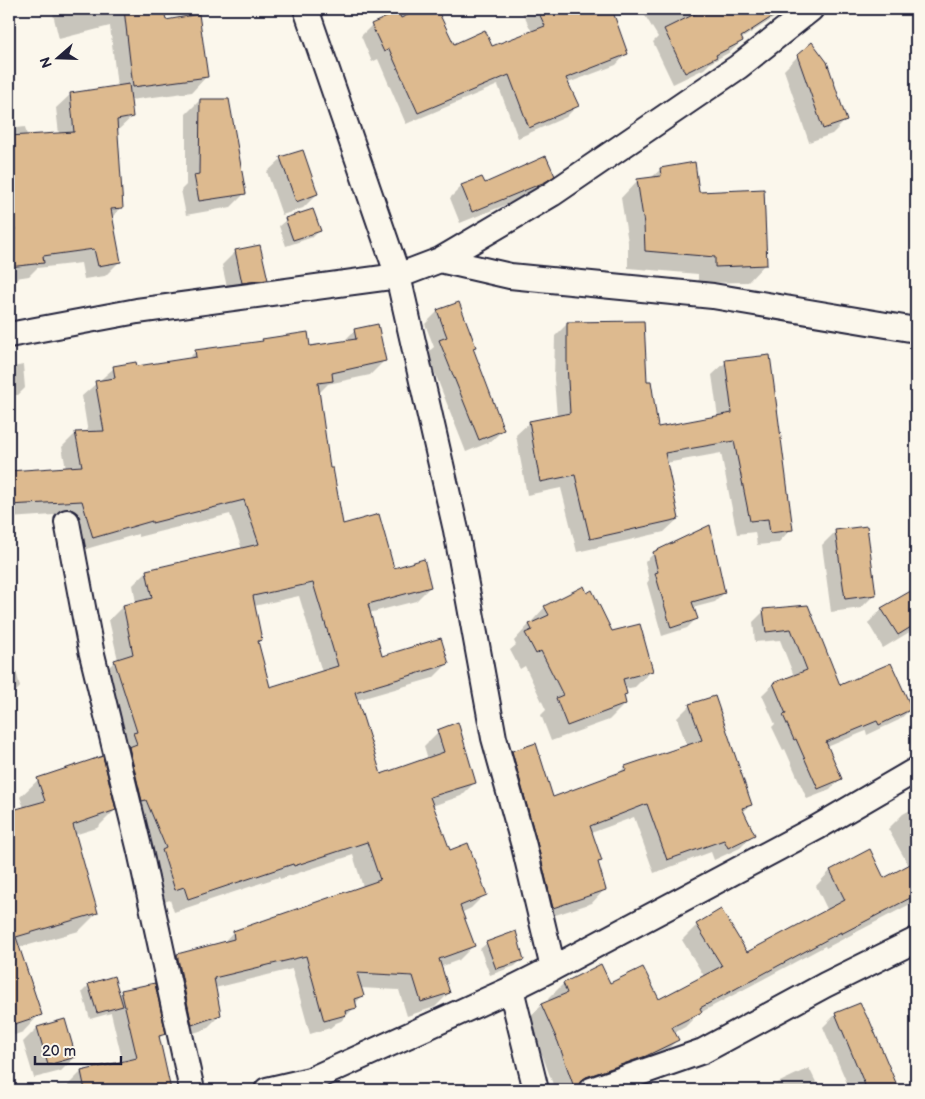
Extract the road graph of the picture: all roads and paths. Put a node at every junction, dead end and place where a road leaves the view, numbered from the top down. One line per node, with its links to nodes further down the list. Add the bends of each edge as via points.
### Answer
1 (306, 9): 4 (street)
2 (811, 9): 3 (street, via 738,67 552,194)
3 (440, 260): 4 (street); 5 (street, via 510,276 713,296)
4 (398, 276): 6 (street, via 137,311); 10 (street, via 456,530 494,738)
5 (916, 330)
6 (9, 334)
7 (66, 522): 12 (street, via 91,650 140,851)
8 (916, 770): 10 (street, via 818,827)
9 (916, 940): 15 (street, via 703,1051)
10 (553, 968): 11 (street)
11 (511, 989): 13 (street, via 310,1080); 14 (street)
12 (192, 1090)
13 (267, 1090)
14 (536, 1090)
15 (591, 1090)

